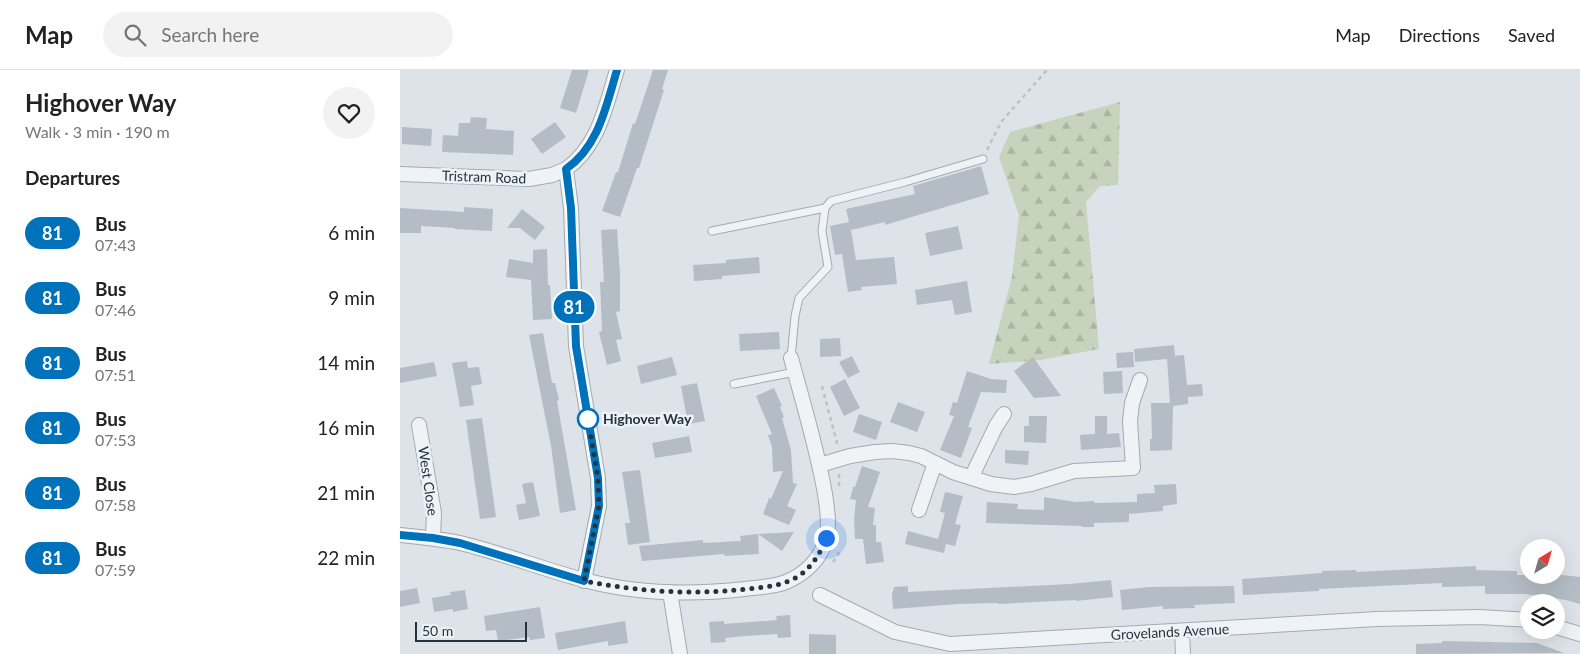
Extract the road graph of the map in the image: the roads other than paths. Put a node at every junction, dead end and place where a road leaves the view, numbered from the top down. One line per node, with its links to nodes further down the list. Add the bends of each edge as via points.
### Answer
1 (617, 70): 3 (street, via 596,135)
2 (983, 159): 5 (lane, via 831,201)
3 (566, 169): 4 (street, Tristram Road, via 532,178); 19 (street, via 571,208 576,346 598,478 599,506)
4 (400, 174)
5 (825, 208): 6 (lane); 7 (lane, via 822,231 828,267 799,298)
6 (712, 231)
7 (791, 358): 8 (street)
8 (795, 372): 10 (lane); 14 (street)
9 (1140, 380): 15 (street, via 1130,421 1133,468 1074,471 1014,487)
10 (734, 384)
11 (1004, 414): 15 (street)
12 (419, 425): 18 (street, West Close, via 434,513)
13 (936, 463): 14 (street, via 915,454 892,451 850,456); 15 (street); 16 (street)
14 (820, 465): 20 (street, via 828,518 826,538 813,564 784,583 769,586 731,591)
15 (971, 478)
16 (919, 510)
17 (400, 535): 18 (street)
18 (433, 538): 19 (street, via 460,543)
19 (584, 581): 20 (street)
20 (670, 592): 27 (street)
21 (820, 595): 26 (street, Grovelands Avenue, via 894,632)
22 (1520, 619): 24 (street, Grovelands Avenue, via 1377,619)
23 (1565, 630): 25 (street)
24 (1182, 631): 26 (street, Grovelands Avenue); 28 (street)
25 (1580, 634)
26 (950, 649)
27 (680, 654)
28 (1183, 654)

